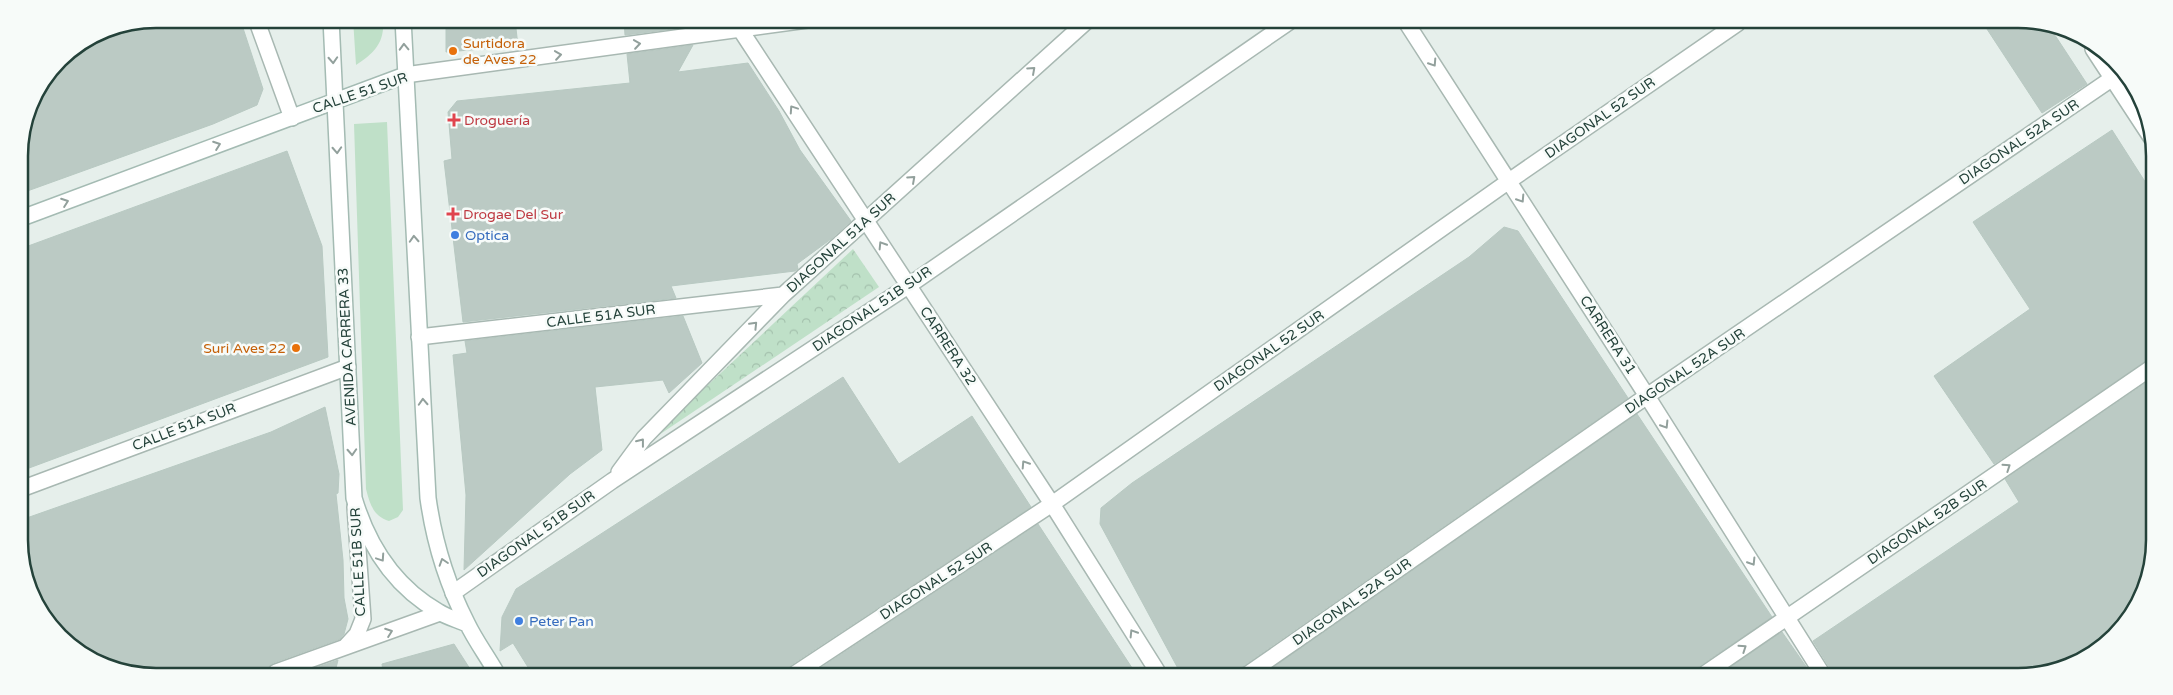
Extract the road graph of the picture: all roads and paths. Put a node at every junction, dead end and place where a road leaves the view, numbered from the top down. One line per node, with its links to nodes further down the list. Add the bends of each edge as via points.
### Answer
1 (259, 28): 15 (street)
2 (331, 28): 13 (street, AVENIDA CARRERA 33, one-way to 13)
3 (403, 28): 10 (street, one-way to 3)
4 (717, 28): 10 (street, CALLE 51 SUR, one-way to 4)
5 (739, 28): 18 (street, CARRERA 32, one-way to 5)
6 (1079, 28): 18 (street, DIAGONAL 51A SUR, one-way to 6)
7 (1280, 28): 19 (street, DIAGONAL 51B SUR)
8 (1410, 28): 16 (street, CARRERA 31, one-way to 16)
9 (1731, 28): 16 (street, DIAGONAL 52 SUR)
10 (406, 75): 13 (street, CALLE 51 SUR); 21 (street, one-way to 10)
11 (2116, 75): 24 (street, DIAGONAL 52A SUR)
12 (2125, 87): 14 (street)
13 (335, 101): 15 (street, CALLE 51 SUR); 22 (street, AVENIDA CARRERA 33, one-way to 22)
14 (2139, 114)
15 (292, 118): 17 (street, CALLE 51 SUR, one-way to 15)
16 (1509, 181): 24 (street, CARRERA 31, one-way to 24); 28 (street, DIAGONAL 52 SUR)
17 (28, 216)
18 (866, 220): 19 (street, CARRERA 32, one-way to 18); 20 (street, DIAGONAL 51A SUR)
19 (908, 286): 25 (street, DIAGONAL 51B SUR); 28 (street, CARRERA 32, one-way to 19)
20 (783, 295): 21 (street, CALLE 51A SUR); 25 (street, DIAGONAL 51A SUR, one-way to 20, via 644,438)
21 (419, 337): 29 (street, one-way to 21, via 429,506)
22 (348, 367): 26 (street, CALLE 51A SUR); 27 (street, AVENIDA CARRERA 33, one-way to 27)
23 (2146, 371): 31 (street, DIAGONAL 52B SUR, one-way to 23)
24 (1648, 396): 31 (street, CARRERA 31, one-way to 31); 35 (street, DIAGONAL 52A SUR)
25 (612, 481): 29 (street, DIAGONAL 51B SUR)
26 (28, 485)
27 (354, 498): 30 (street, AVENIDA CARRERA 33, one-way to 30, via 361,522 386,565 402,584); 33 (street, CALLE 51B SUR, via 363,619 357,634)
28 (1052, 504): 34 (street, CARRERA 32, one-way to 28); 40 (street, DIAGONAL 52 SUR)
29 (453, 593): 32 (street)
30 (440, 613): 32 (street, AVENIDA CARRERA 33); 33 (street, one-way to 30)
31 (1787, 618): 36 (street, DIAGONAL 52B SUR, one-way to 31); 37 (street, CARRERA 31)
32 (467, 624): 39 (street)
33 (343, 648): 38 (street)
34 (1155, 667)
35 (1257, 667)
36 (1715, 667)
37 (1817, 667)
38 (287, 668)
39 (493, 668)
40 (804, 668)

